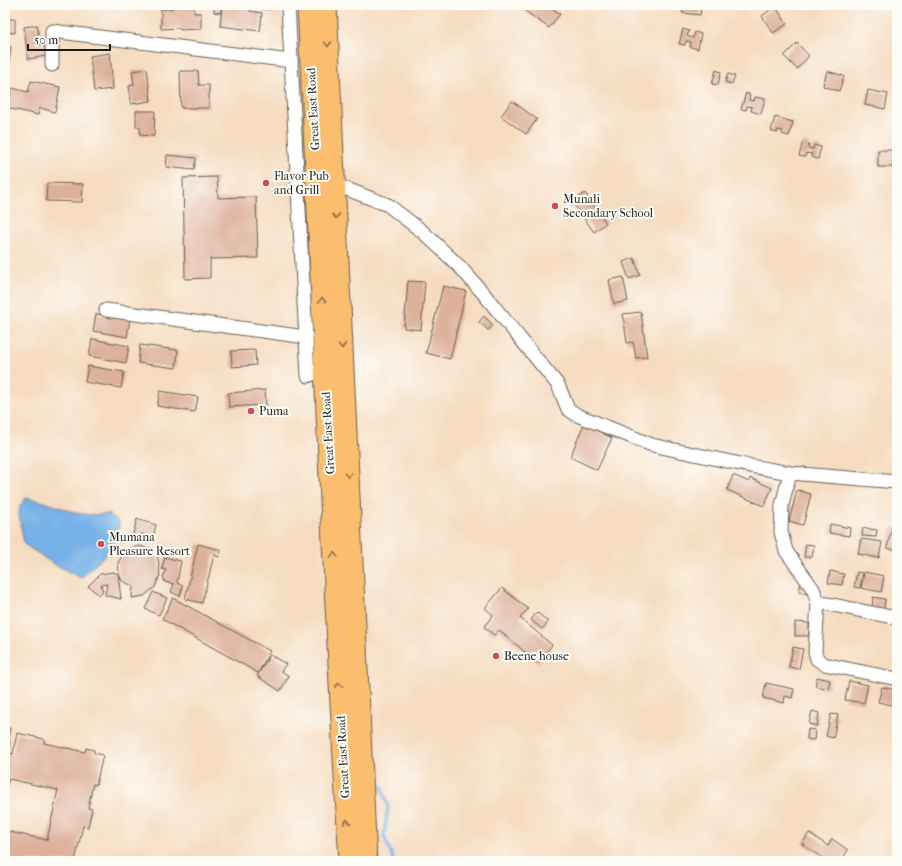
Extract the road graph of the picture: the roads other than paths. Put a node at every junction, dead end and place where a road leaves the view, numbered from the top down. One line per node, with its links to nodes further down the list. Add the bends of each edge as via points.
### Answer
1 (288, 5): 4 (street)
2 (308, 5): 9 (main road, Great East Road, one-way to 2)
3 (326, 5): 6 (main road, Great East Road, one-way to 6)
4 (291, 61): 5 (street, via 52,31); 8 (street)
5 (52, 65)
6 (334, 184): 10 (street, via 388,205 423,232 460,267 558,385 568,410 652,444); 16 (main road, Great East Road, one-way to 16)
7 (106, 310): 8 (street)
8 (306, 337): 9 (street, via 308,376)
9 (325, 367): 15 (main road, Great East Road, one-way to 9)
10 (790, 473): 11 (street); 12 (street, via 782,505 781,532 786,551 813,589)
11 (897, 482)
12 (818, 602): 13 (street); 14 (street, via 815,652 817,659 824,664)
13 (897, 618)
14 (897, 679)
15 (350, 861)
16 (366, 861)

